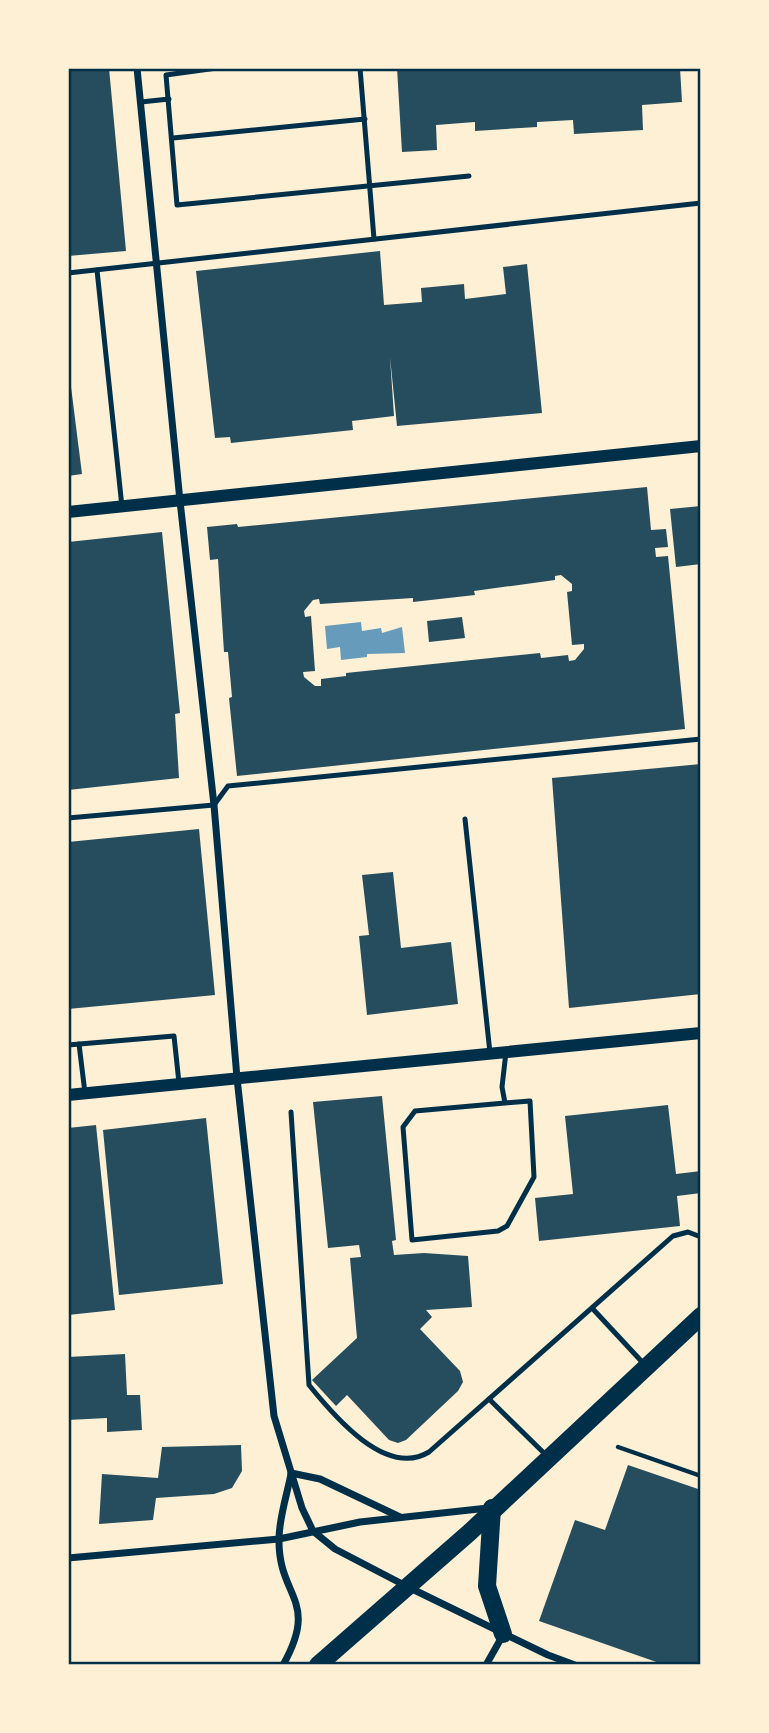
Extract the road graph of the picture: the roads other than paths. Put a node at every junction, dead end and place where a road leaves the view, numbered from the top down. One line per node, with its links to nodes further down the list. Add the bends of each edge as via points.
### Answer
1 (137, 68): 5 (street)
2 (218, 68): 4 (lane, via 166,75)
3 (360, 68): 6 (lane)
4 (169, 99): 5 (lane); 7 (lane)
5 (141, 102): 12 (street)
6 (365, 119): 7 (lane); 9 (lane)
7 (173, 138): 9 (lane, via 177,205)
8 (469, 176): 9 (lane)
9 (369, 185): 11 (lane)
10 (701, 203): 11 (lane)
11 (374, 239): 12 (lane)
12 (156, 263): 13 (lane); 16 (street)
13 (97, 270): 14 (lane); 17 (lane)
14 (68, 273)
15 (701, 446): 16 (street)
16 (180, 501): 17 (street); 20 (street)
17 (122, 507): 18 (street)
18 (68, 512)
19 (701, 739): 20 (lane, via 228,786)
20 (214, 805): 21 (lane); 28 (street)
21 (68, 818)
22 (465, 819): 27 (lane)
23 (701, 1033): 26 (street)
24 (79, 1044): 25 (lane); 29 (lane, via 174,1036); 30 (lane)
25 (68, 1045)
26 (506, 1052): 27 (street); 32 (lane)
27 (490, 1053): 28 (street)
28 (237, 1078): 29 (street); 40 (street, via 274,1416)
29 (180, 1083): 30 (street)
30 (85, 1093): 31 (street)
31 (68, 1095)
32 (505, 1102): 32 (lane, via 411,1114 402,1127 412,1240 498,1231 513,1217 534,1177 530,1101)
33 (291, 1112): 38 (lane, via 309,1385 337,1419 382,1452 402,1459 429,1452)
34 (701, 1237): 35 (lane, via 688,1232 673,1236)
35 (592, 1308): 37 (lane); 38 (lane)
36 (701, 1316): 37 (main road)
37 (646, 1366): 39 (main road)
38 (489, 1399): 39 (lane)
39 (548, 1457): 41 (main road)
40 (291, 1473): 42 (street, via 320,1479); 43 (street); 44 (street)
41 (492, 1508): 42 (street); 46 (main road); 47 (main road, via 486,1586)
42 (403, 1518): 43 (street)
43 (313, 1531): 44 (street); 46 (street, via 335,1549)
44 (279, 1539): 45 (street); 48 (street, via 300,1616 298,1634)
45 (68, 1558)
46 (408, 1587): 47 (street); 49 (main road)
47 (503, 1634): 50 (street); 51 (street)
48 (283, 1665)
49 (318, 1665)
50 (486, 1665)
51 (575, 1665)

